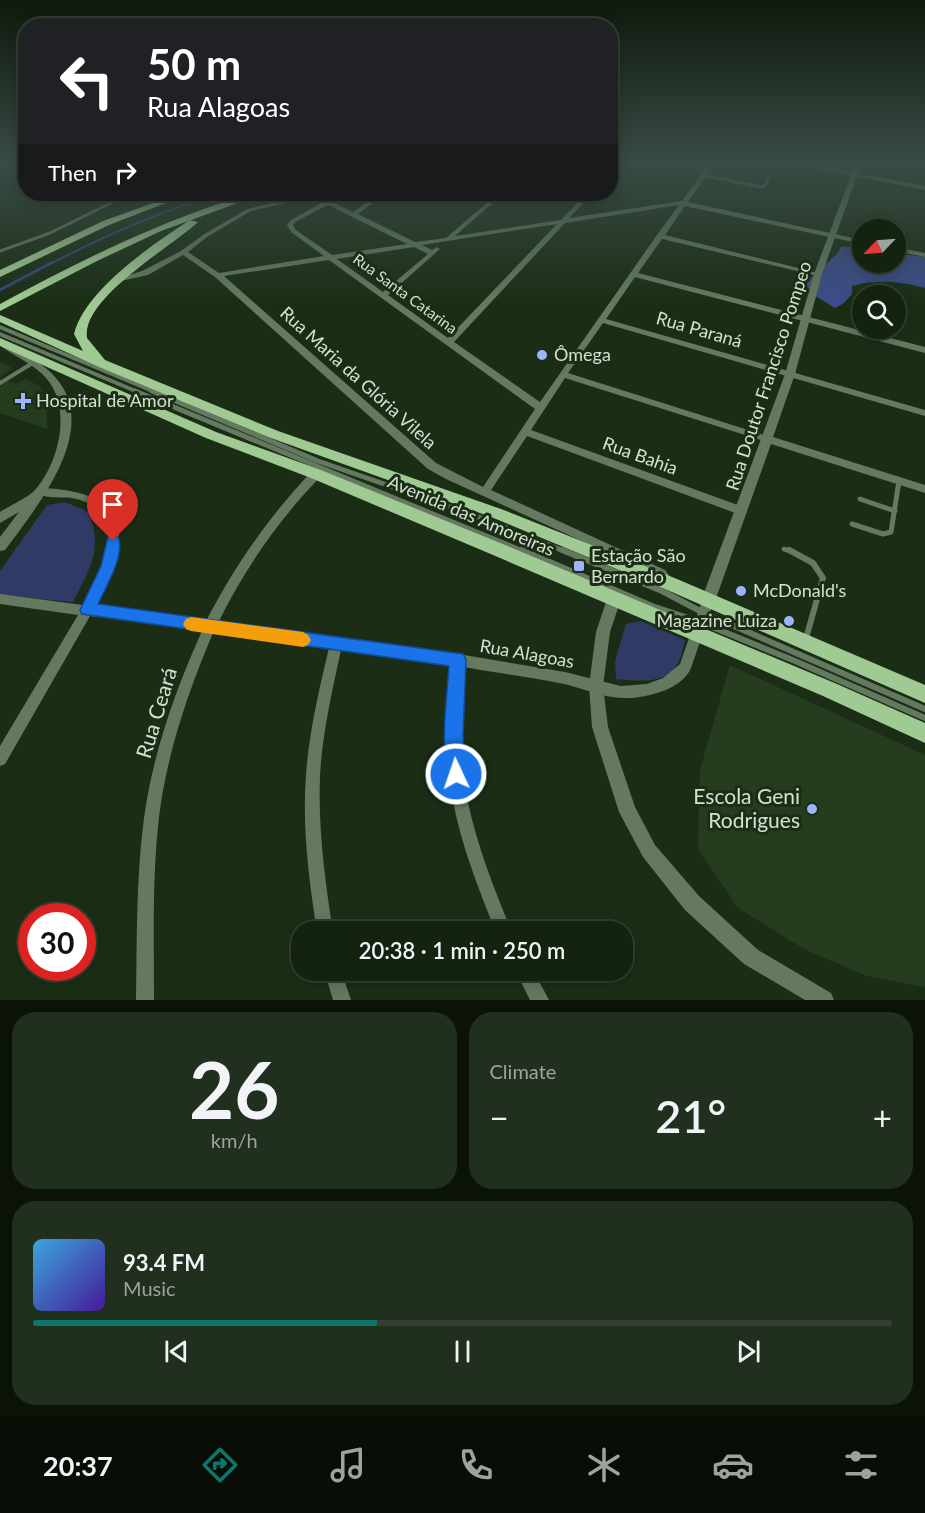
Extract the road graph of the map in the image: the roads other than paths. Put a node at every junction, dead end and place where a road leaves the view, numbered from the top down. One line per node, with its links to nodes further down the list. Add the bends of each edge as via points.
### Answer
1 (99, 209): 22 (lane, via 50,233)
2 (145, 209): 28 (main road)
3 (209, 209): 34 (main road, via 139,236)
4 (218, 209): 32 (main road, via 176,232)
5 (254, 209): 24 (street)
6 (316, 209): 27 (street, Rua Santa Catarina, via 290,225)
7 (341, 209): 15 (street)
8 (361, 209): 15 (street)
9 (483, 209): 19 (street)
10 (575, 209): 16 (street)
11 (645, 209): 16 (street)
12 (678, 209): 18 (street)
13 (709, 209): 17 (street)
14 (842, 209): 17 (street, Rua Doutor Francisco Pompeo)
15 (354, 214): 21 (street)
16 (563, 221): 19 (street); 38 (street)
17 (833, 235): 20 (street); 30 (street, Rua Doutor Francisco Pompeo)
18 (659, 236): 29 (street); 30 (street)
19 (448, 239): 21 (street); 25 (street)
20 (852, 240)
21 (415, 244): 25 (street); 27 (street)
22 (0, 251)
23 (906, 251): 26 (street)
24 (183, 252): 31 (street, Rua Maria da Glória Vilela); 32 (street, via 145,273)
25 (432, 253): 33 (street)
26 (925, 255)
27 (332, 257): 31 (street); 33 (street, Rua Santa Catarina)
28 (0, 274)
29 (633, 274): 35 (street); 36 (street)
30 (818, 274): 35 (street, Rua Doutor Francisco Pompeo)
31 (218, 275): 53 (street, Rua Maria da Glória Vilela, via 432,466)
32 (121, 279): 41 (main road, via 89,309 80,329 86,346)
33 (383, 296): 38 (street, Rua Santa Catarina)
34 (0, 308)
35 (806, 319): 39 (street); 43 (street, Rua Doutor Francisco Pompeo)
36 (602, 320): 42 (street); 43 (street, Rua Paraná)
37 (2, 331): 40 (street); 41 (main road, Avenida das Amoreiras); 49 (main road, Avenida das Amoreiras, via 211,435); 65 (lane, via 296,459 399,498 652,606); 65 (lane, via 318,461 490,521 662,591)
38 (448, 343): 45 (street, Rua Santa Catarina)
39 (925, 350)
40 (31, 364): 44 (lane); 52 (street, via 54,381 66,412 59,458)
41 (103, 364): 61 (main road, Avenida das Amoreiras, via 273,434 496,513)
42 (563, 374): 45 (street); 48 (street)
43 (790, 374): 46 (street, Rua Paraná); 48 (street, Rua Doutor Francisco Pompeo)
44 (0, 383)
45 (541, 408): 47 (street)
46 (925, 413)
47 (526, 432): 53 (street); 56 (street, Rua Bahia)
48 (767, 440): 50 (street); 56 (street, Rua Doutor Francisco Pompeo)
49 (316, 474): 62 (main road, Avenida das Amoreiras); 66 (street, Rua Ceará, via 261,538)
50 (899, 481): 51 (street); 55 (lane)
51 (925, 489)
52 (41, 492): 57 (street); 59 (street); 64 (street, via 89,499 102,508 112,524 109,566)
53 (485, 492): 61 (street, Rua Maria da Glória Vilela, via 643,564 661,573)
54 (860, 499): 55 (lane)
55 (894, 511): 58 (lane, via 888,534)
56 (742, 512): 65 (street, Rua Doutor Francisco Pompeo)
57 (0, 518)
58 (852, 524)
59 (0, 546)
60 (784, 549): 67 (lane, via 810,560 823,578)
61 (671, 584): 65 (main road, Avenida das Amoreiras)
62 (614, 598): 65 (main road, Avenida das Amoreiras); 70 (street, via 603,632)
63 (0, 599): 64 (street, Rua Alagoas)
64 (88, 610): 66 (street, Rua Alagoas); 75 (street)
65 (702, 618): 67 (main road, Avenida das Amoreiras); 70 (street, Rua Alagoas, via 685,668 667,682 647,690 621,692); 72 (lane); 73 (lane); 74 (main road, Avenida das Amoreiras)
66 (212, 626): 68 (street, Rua Alagoas); 81 (street, Rua Ceará, via 187,679 156,792 148,851)
67 (805, 643): 71 (main road, Avenida das Amoreiras)
68 (336, 645): 69 (street, Rua Alagoas); 76 (street, via 322,707 313,776 314,858)
69 (458, 660): 70 (street, Rua Alagoas); 77 (street, via 456,774 482,878)
70 (596, 686): 80 (street, via 600,727 616,780 649,851 692,903)
71 (925, 694)
72 (925, 709)
73 (925, 718)
74 (925, 733)
75 (0, 759)
76 (323, 921)
77 (500, 921)
78 (336, 981): 82 (street)
79 (529, 981): 83 (street)
80 (797, 993): 84 (street)
81 (145, 1000)
82 (342, 1000)
83 (540, 1000)
84 (824, 1000)

